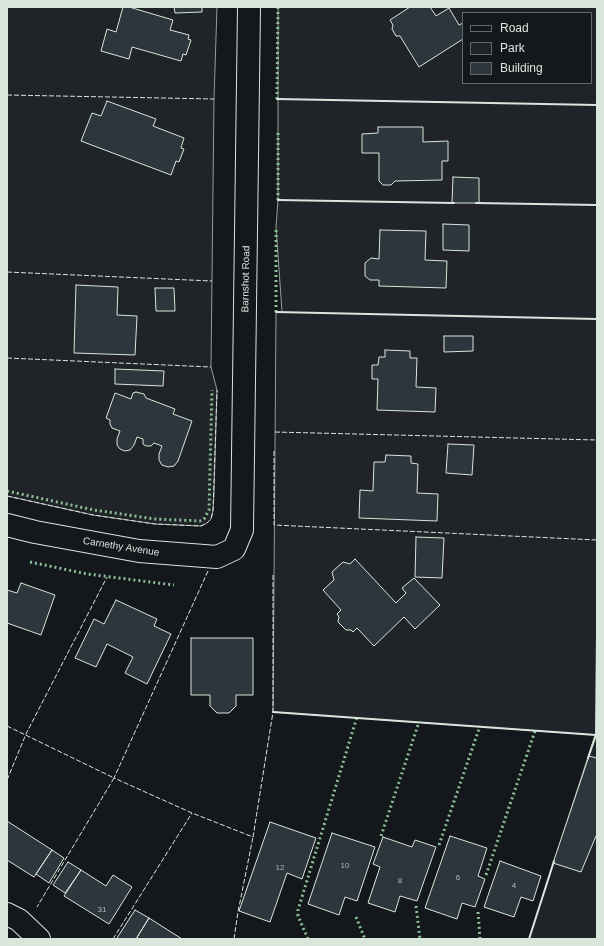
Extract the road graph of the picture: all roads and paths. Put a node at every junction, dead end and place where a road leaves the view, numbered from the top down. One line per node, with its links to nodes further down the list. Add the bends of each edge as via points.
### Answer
1 (249, 7): 3 (street, Barnshot Road, via 242,530)
2 (7, 525): 3 (street, Carnethy Avenue, via 139,551 217,557)
3 (234, 549)
4 (7, 914): 5 (street, via 18,920)
5 (39, 939)

